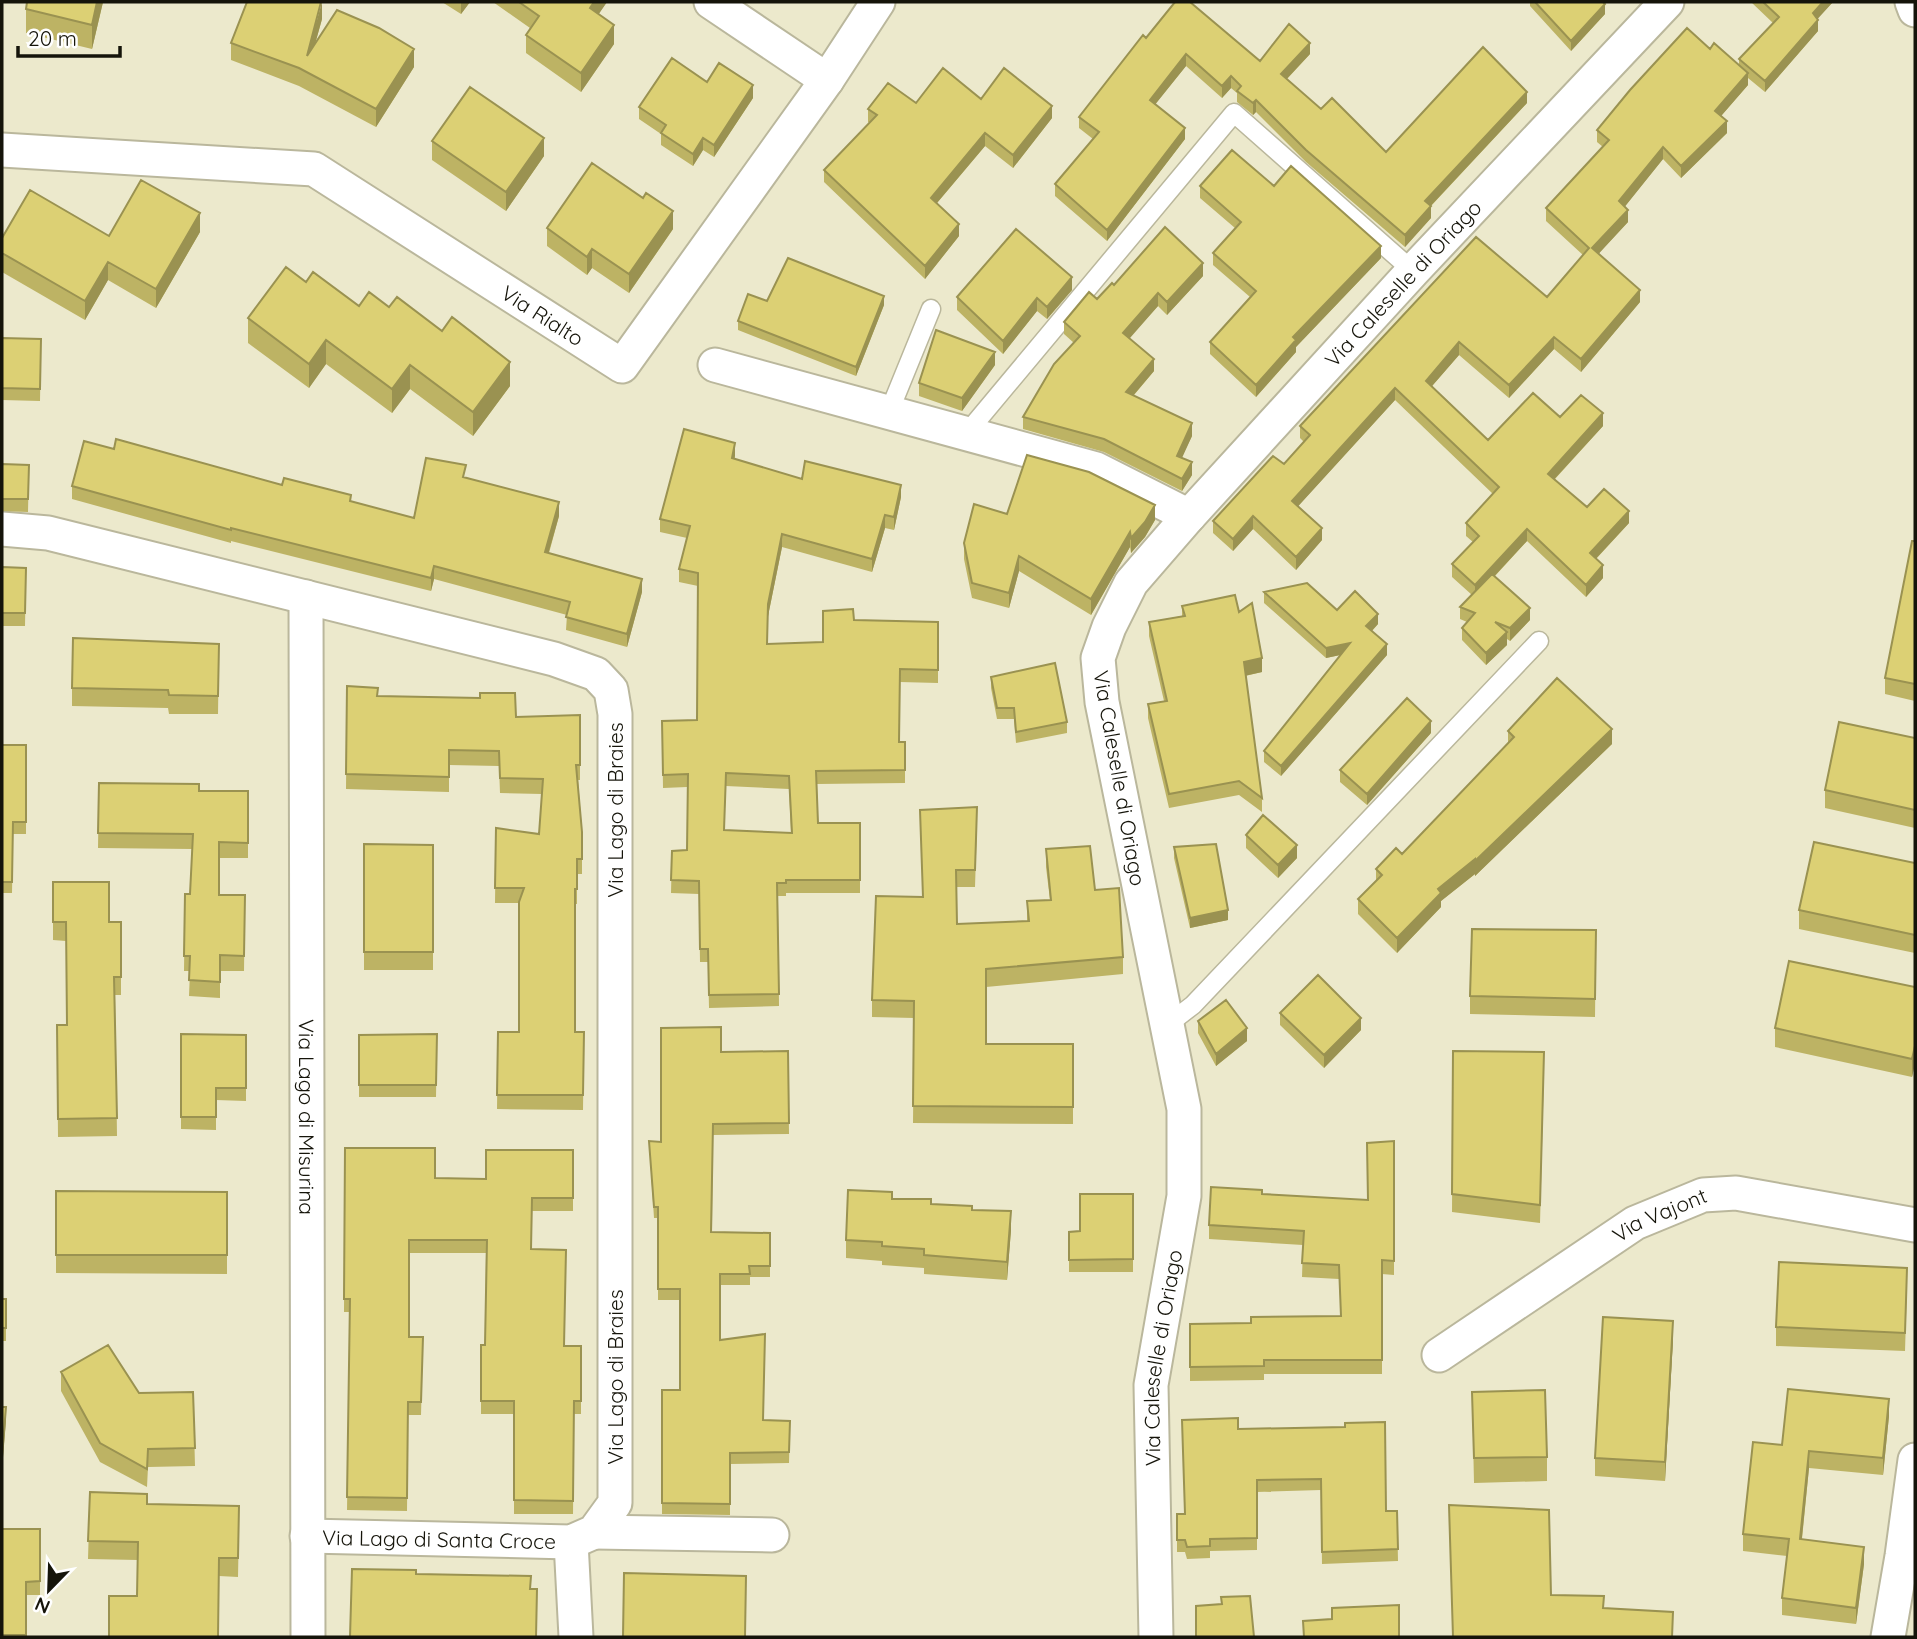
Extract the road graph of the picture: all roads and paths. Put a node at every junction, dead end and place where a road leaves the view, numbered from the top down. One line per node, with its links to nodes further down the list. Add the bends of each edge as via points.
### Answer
1 (711, 2): 6 (street)
2 (877, 2): 6 (street)
3 (1667, 2): 8 (street, Via Caleselle di Oriago)
4 (1912, 2): 5 (street)
5 (1915, 9)
6 (827, 80): 7 (street, Via Rialto, via 622,366 314,169)
7 (2, 150)
8 (1413, 271): 12 (lane, via 1234,113); 13 (street, Via Caleselle di Oriago)
9 (931, 309): 11 (lane)
10 (715, 365): 11 (street)
11 (889, 412): 12 (street)
12 (966, 434): 13 (street, via 1096,469)
13 (1189, 516): 17 (street, Via Caleselle di Oriago, via 1131,583 1098,658 1102,702)
14 (2, 529): 15 (street, Via Lago di Braies, via 48,533)
15 (306, 597): 22 (street, Via Lago di Misurina); 23 (street, Via Lago di Braies, via 555,659 596,674 611,690 615,714 615,1503)
16 (1539, 641): 17 (lane, via 1193,1005)
17 (1167, 1025): 26 (street, Via Caleselle di Oriago, via 1184,1109 1184,1196 1151,1385)
18 (1915, 1225): 19 (street, Via Vajont, via 1736,1193 1703,1195 1635,1223)
19 (1439, 1355)
20 (1915, 1460): 27 (street)
21 (772, 1535): 23 (street, Via Lago di Santa Croce)
22 (307, 1536): 23 (street, Via Lago di Santa Croce); 24 (street, Via Lago di Misurina)
23 (583, 1537): 25 (street)
24 (308, 1637)
25 (576, 1637)
26 (1156, 1637)
27 (1888, 1637)

